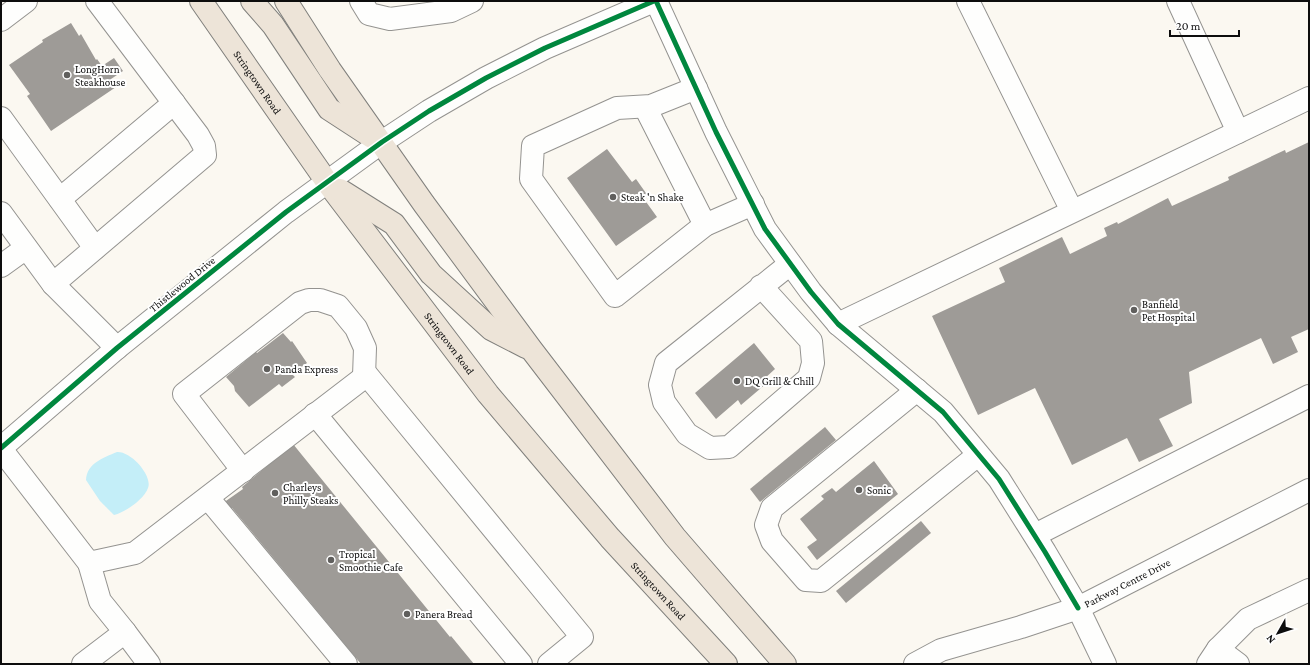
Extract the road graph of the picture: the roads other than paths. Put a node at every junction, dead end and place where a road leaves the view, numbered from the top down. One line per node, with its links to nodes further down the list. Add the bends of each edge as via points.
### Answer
1 (26, 1): 11 (street)
2 (97, 1): 14 (street)
3 (201, 1): 19 (main road, Stringtown Road)
4 (252, 1): 18 (main road, via 273,25 329,109)
5 (286, 1): 18 (main road, via 330,70)
6 (361, 1): 7 (street, via 369,14 390,18 451,10)
7 (472, 1)
8 (655, 1): 12 (street); 18 (street, Thistlewood Drive, via 545,48 486,78)
9 (968, 1): 22 (street)
10 (1178, 1): 17 (street)
11 (1, 20)
12 (696, 88): 15 (street); 21 (street)
13 (1309, 98): 17 (street)
14 (174, 103): 20 (street); 26 (street, via 198,135 204,146 205,155)
15 (644, 107): 24 (street); 24 (street, via 617,108 533,146 531,179 615,296)
16 (1, 118): 20 (street)
17 (1238, 132): 22 (street)
18 (382, 142): 19 (street, Thistlewood Drive); 33 (main road)
19 (327, 182): 32 (street, Thistlewood Drive); 33 (main road, via 394,224 431,274 491,329); 55 (main road, Stringtown Road, via 488,394 610,538)
20 (60, 199): 26 (street)
21 (753, 204): 24 (street); 27 (street, via 765,229)
22 (1072, 211): 31 (street)
23 (1, 213): 25 (street)
24 (705, 225)
25 (26, 248): 28 (street); 29 (street)
26 (95, 248): 29 (street)
27 (790, 264): 30 (street); 31 (street)
28 (1, 266)
29 (53, 284): 32 (street)
30 (762, 286): 30 (street, via 666,363 660,385 664,402 687,434 710,448 729,446 809,378 813,363 811,340)
31 (838, 324): 35 (street)
32 (117, 348): 38 (street, Thistlewood Drive)
33 (531, 349): 56 (main road, via 675,537)
34 (364, 376): 37 (street); 40 (street, via 365,348 356,328 338,306 320,300 309,300 300,303 184,394); 54 (street, via 367,375 582,637)
35 (917, 390): 39 (street, via 943,412); 39 (street, via 772,508 766,525 772,541 806,580 821,581)
36 (1309, 396): 43 (street)
37 (315, 414): 40 (street); 53 (street)
38 (1, 449): 44 (street)
39 (978, 455): 43 (street, via 999,479)
40 (243, 471): 42 (street)
41 (1309, 490): 46 (street, Parkway Centre Drive)
42 (208, 498): 44 (street, via 134,553); 52 (street)
43 (1035, 535): 46 (street)
44 (89, 563): 47 (street, via 100,601)
45 (1309, 590): 49 (street, via 1248,619)
46 (1078, 608): 48 (street, Parkway Centre Drive); 58 (street)
47 (125, 632): 50 (street); 51 (street)
48 (944, 657): 57 (street, Parkway Centre Drive)
49 (1213, 657): 59 (street)
50 (83, 664)
51 (149, 664)
52 (346, 664)
53 (521, 664)
54 (549, 664)
55 (726, 664)
56 (785, 664)
57 (915, 664)
58 (1105, 664)
59 (1238, 664)

